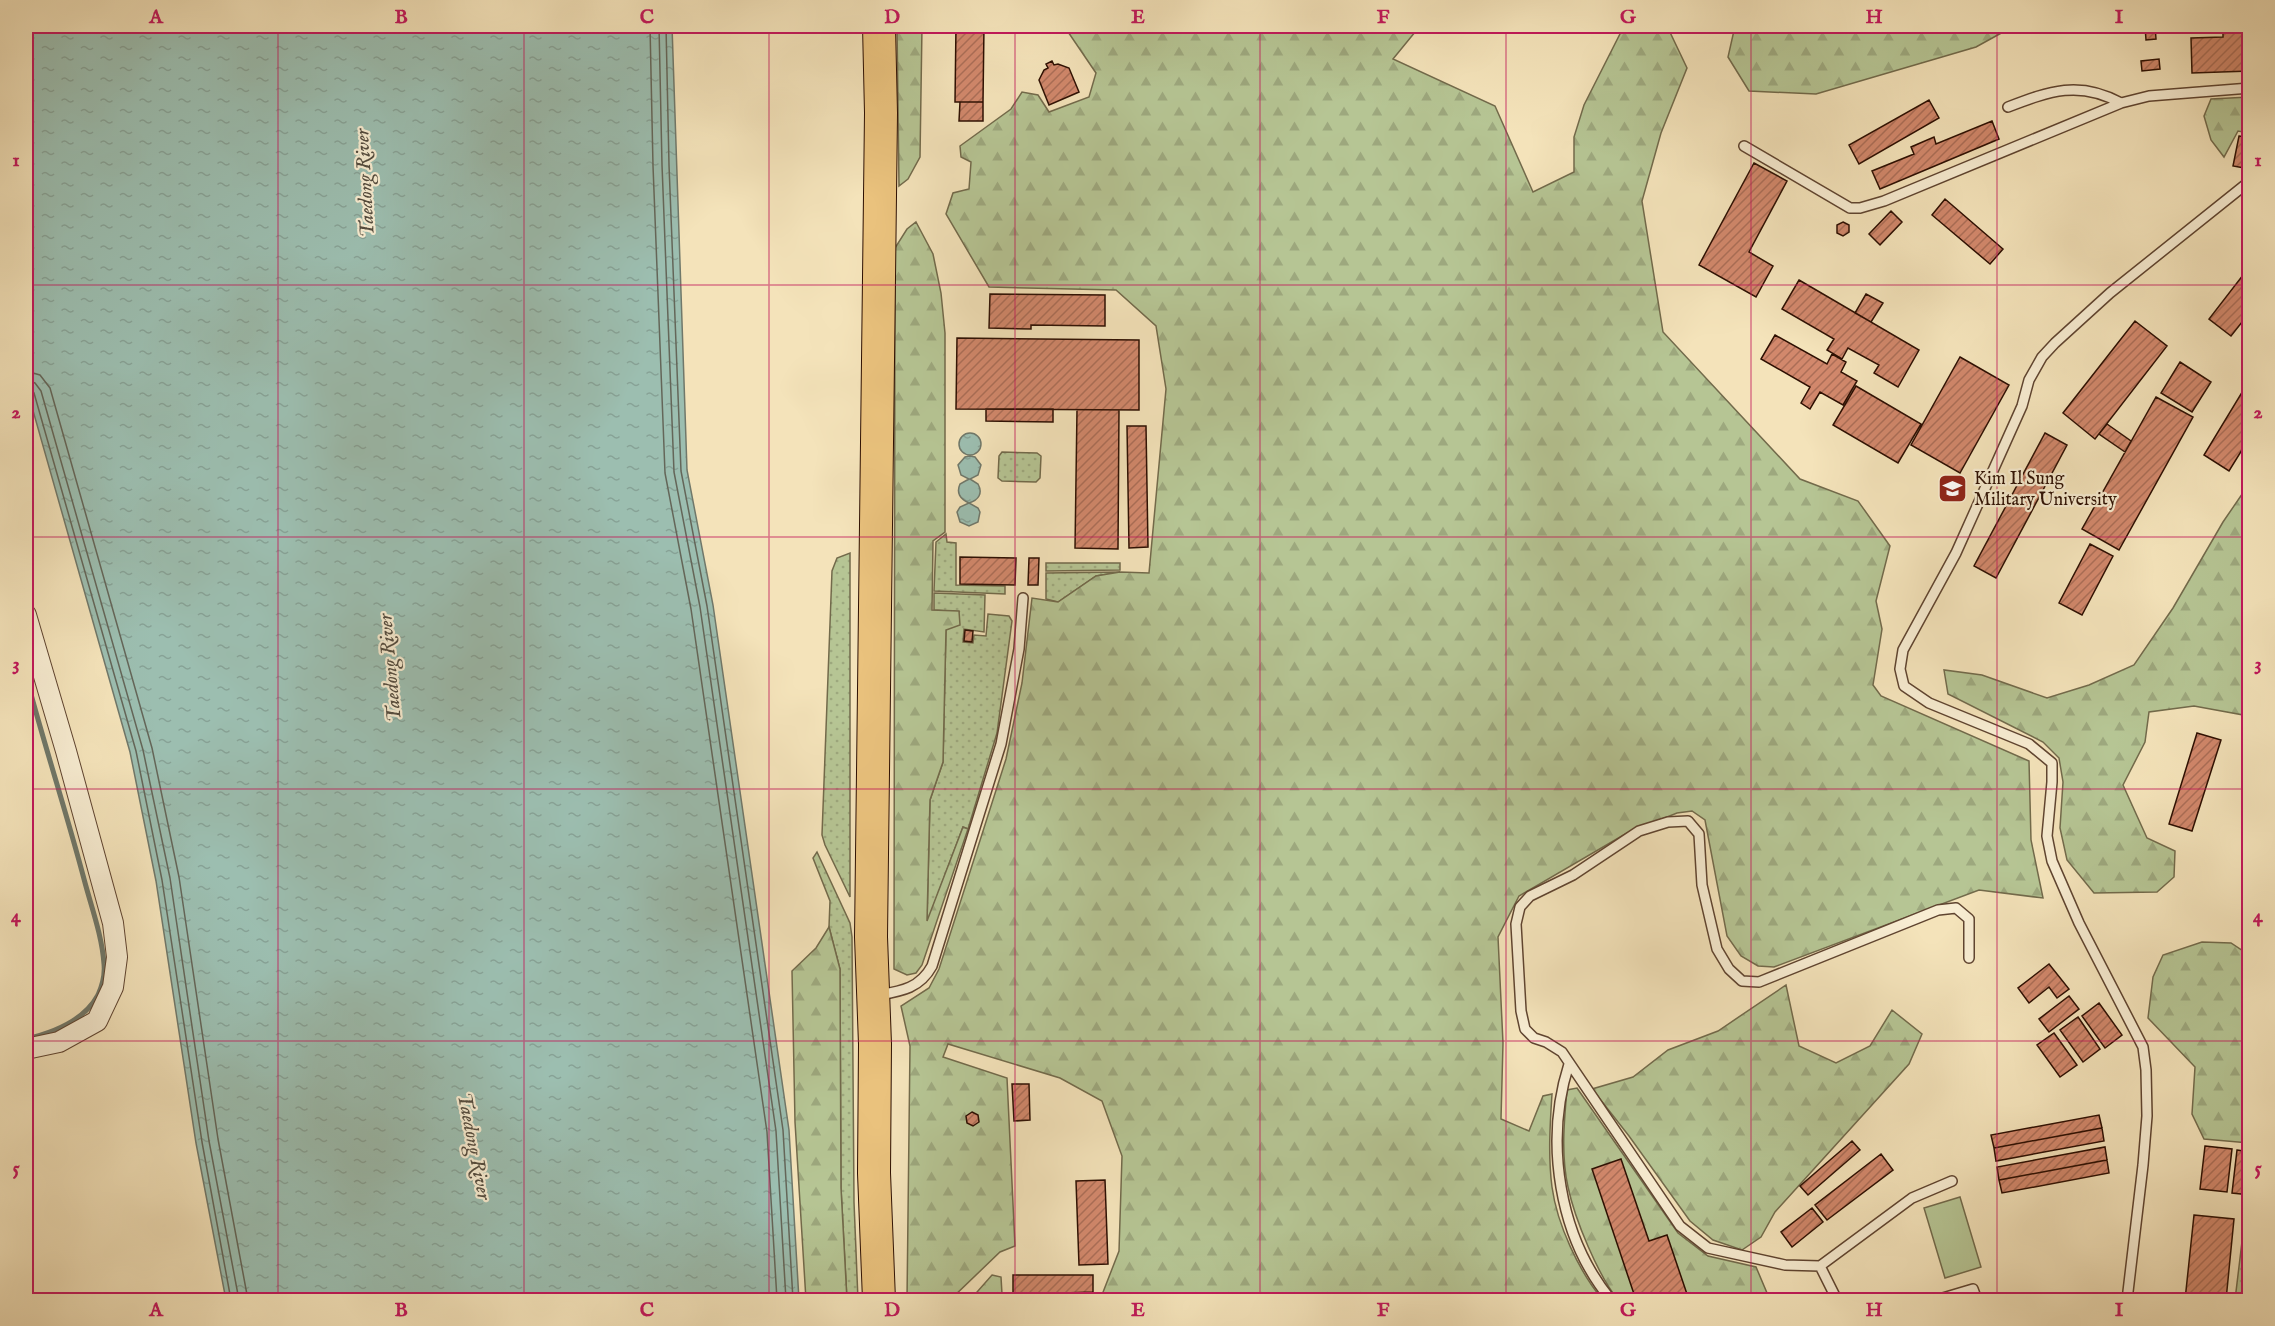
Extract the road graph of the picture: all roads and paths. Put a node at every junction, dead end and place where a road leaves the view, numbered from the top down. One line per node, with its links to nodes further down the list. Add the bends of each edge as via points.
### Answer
1 (879, 26): 10 (highway)
2 (2250, 88): 3 (lane, via 2149,96)
3 (2121, 103): 4 (lane, via 2104,94 2061,90); 5 (lane, via 1860,208 1850,208)
4 (2008, 107)
5 (1744, 146)
6 (2250, 181): 20 (lane, via 2110,293 2042,357 1956,553 1903,650 1900,669 1904,686 1929,703 2028,744 2052,763 2047,836 2052,861 2143,1047 2147,1116)
7 (1023, 598): 10 (lane, via 1001,744 932,966 919,983)
8 (26, 615): 11 (street, via 113,923 117,957 113,987 97,1021 59,1042)
9 (1969, 958): 12 (lane, via 1969,919 1956,908 1938,910 1759,981 1742,981 1729,969 1718,949 1702,885 1699,834 1688,821 1668,822 1639,831 1573,875 1530,897 1520,907 1516,924 1525,1029 1562,1052)
10 (873, 996): 15 (highway)
11 (26, 1049)
12 (1569, 1064): 14 (lane, via 1680,1227 1708,1248 1785,1265); 16 (lane, via 1561,1089 1557,1127 1560,1186 1575,1238)
13 (1952, 1181): 14 (lane, via 1912,1198)
14 (1820, 1266): 17 (lane)
15 (879, 1300)
16 (1611, 1300)
17 (1837, 1300)
18 (1936, 1300): 19 (lane, via 1973,1289)
19 (1977, 1300)
20 (2127, 1300)

